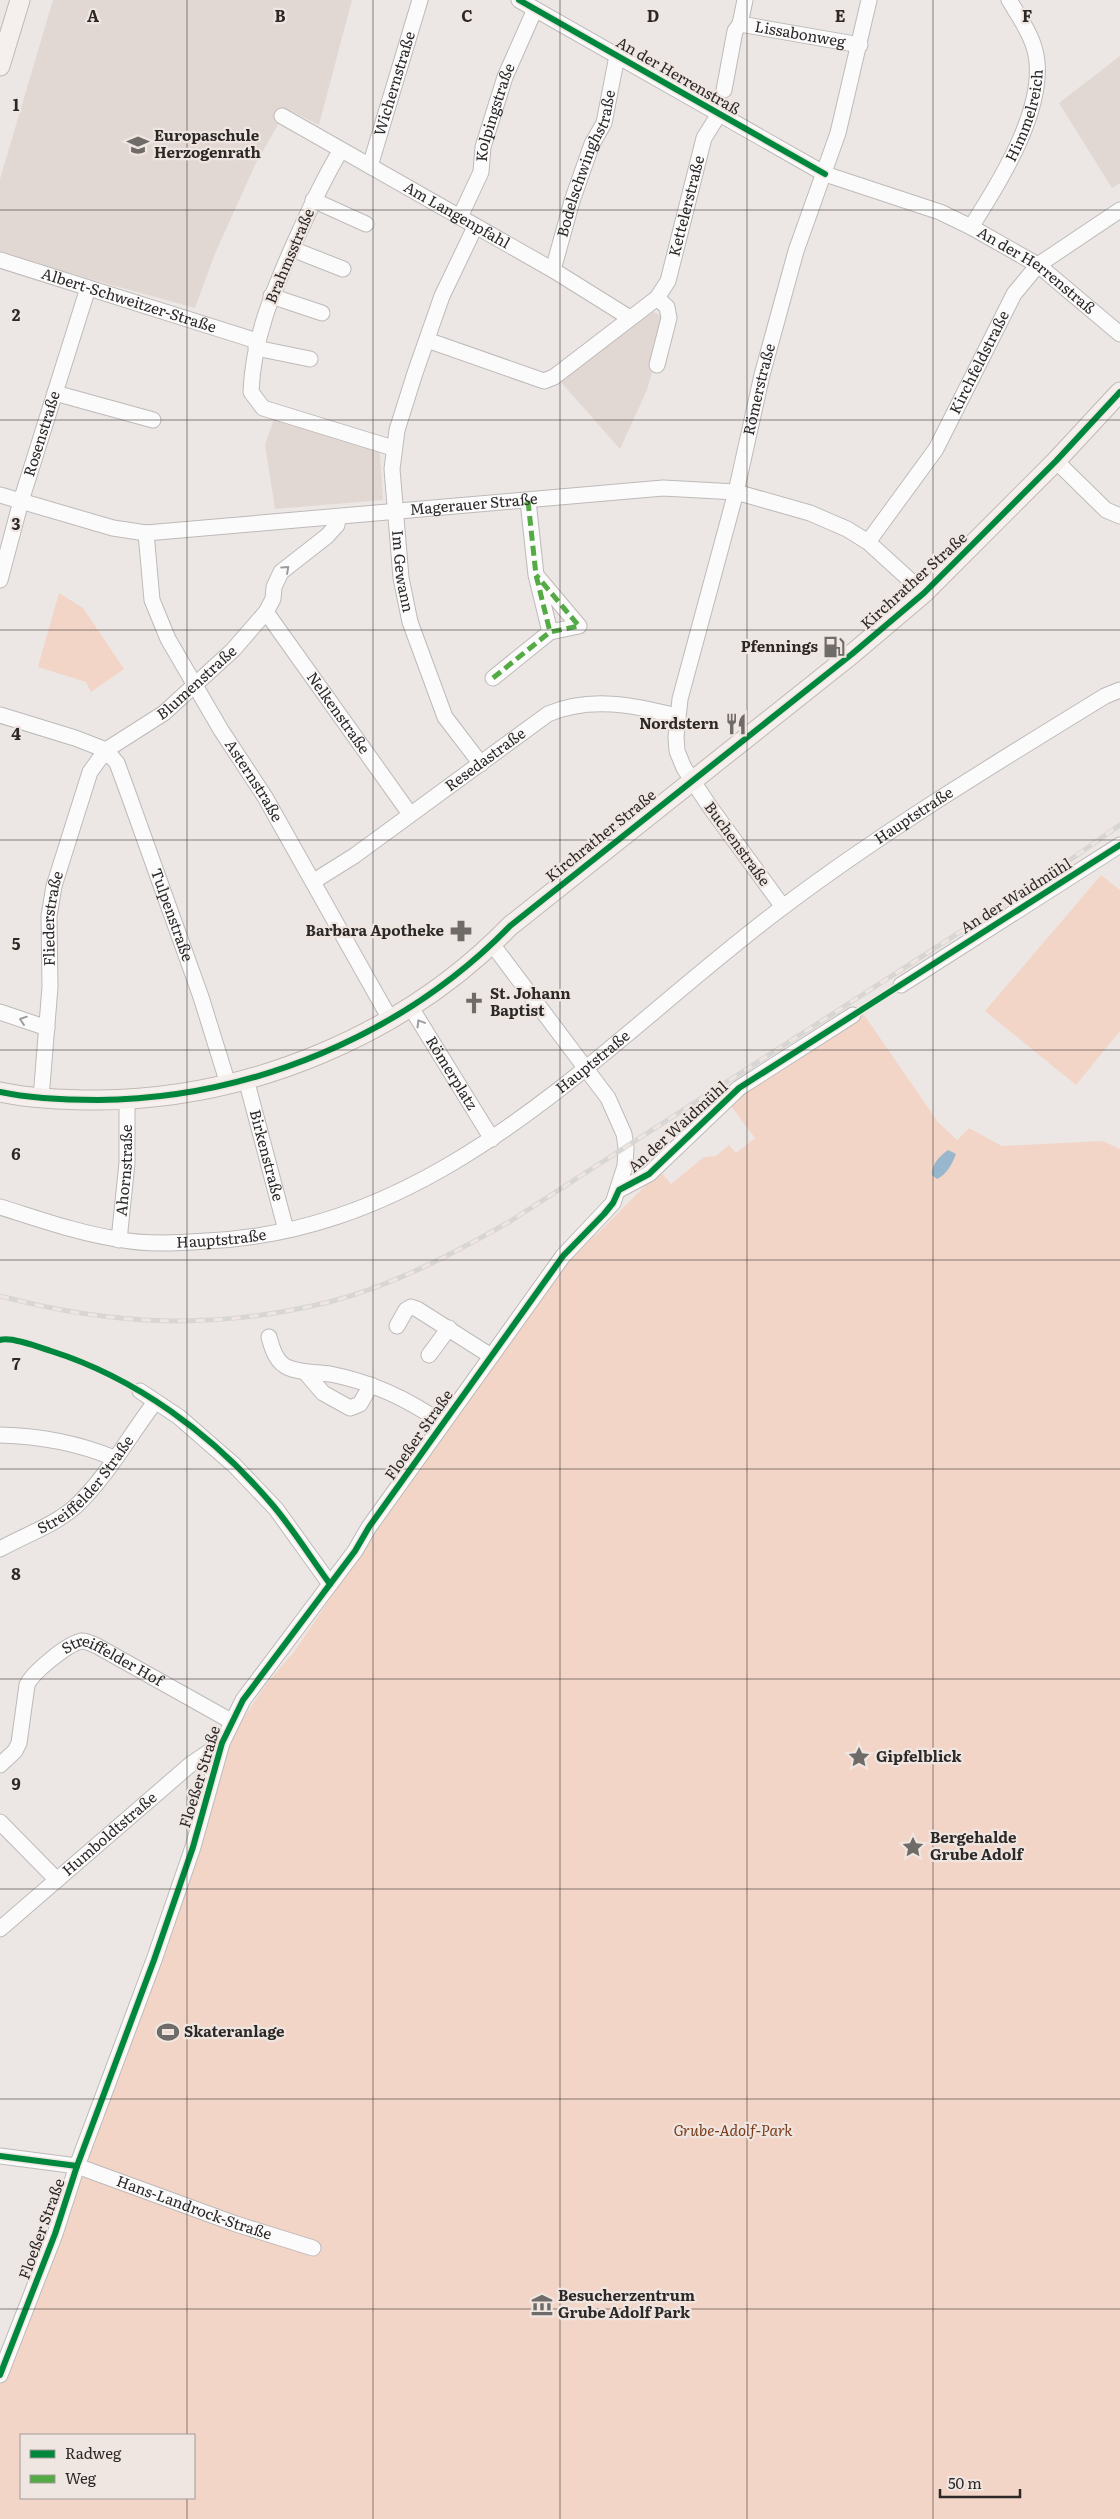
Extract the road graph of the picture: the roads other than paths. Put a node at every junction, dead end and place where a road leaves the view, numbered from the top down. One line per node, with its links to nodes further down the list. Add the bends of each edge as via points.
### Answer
1 (20, 0): 11 (main road)
2 (420, 0): 16 (street, Wichernstraße)
3 (519, 0): 7 (street, An der Herrenstraß)
4 (744, 0): 8 (street, Lissabonweg)
5 (869, 0): 9 (street, Römerstraße)
6 (1009, 0): 22 (street, Himmelreich, via 1034,48 1038,74 1034,102 1028,121)
7 (535, 9): 10 (street, An der Herrenstraß); 20 (street, Kolpingstraße, via 505,77 483,147 481,172)
8 (740, 24): 9 (street, Lissabonweg); 12 (street, Lissabonweg, via 735,31)
9 (860, 45): 17 (street, Römerstraße)
10 (617, 56): 13 (street, An der Herrenstraß); 28 (street, Bodelschwinghstraße, via 604,122 592,144 572,201)
11 (0, 66)
12 (724, 90)
13 (719, 114): 17 (street, An der Herrenstraß); 31 (street, Kettelerstraße, via 704,138 668,281)
14 (282, 116): 15 (street, Am Langenpfahl)
15 (341, 150): 16 (street, Am Langenpfahl); 18 (street, Brahmsstraße)
16 (370, 166): 20 (street, Am Langenpfahl)
17 (825, 174): 22 (street, An der Herrenstraß, via 940,212); 44 (street, Römerstraße, via 796,250 762,375)
18 (313, 200): 21 (street); 24 (street, Brahmsstraße)
19 (1120, 210): 26 (street, Kirchfeldstraße)
20 (460, 217): 23 (street, Am Langenpfahl)
21 (366, 224)
22 (971, 226): 26 (street, An der Herrenstraß)
23 (475, 227): 28 (street, Am Langenpfahl); 35 (street, Im Gewann, via 442,296)
24 (292, 249): 27 (street); 30 (street, Brahmsstraße)
25 (0, 260): 29 (street, Albert-Schweitzer-Straße)
26 (1038, 264): 34 (street, An der Herrenstraß); 52 (street, Kirchfeldstraße, via 1014,294 936,449)
27 (343, 269)
28 (554, 270): 33 (street, Am Langenpfahl)
29 (88, 288): 36 (street, Albert-Schweitzer-Straße); 40 (street, Rosenstraße)
30 (271, 296): 32 (street); 36 (street, Brahmsstraße)
31 (658, 298): 33 (street, Kettelerstraße); 38 (street, via 667,307 669,318)
32 (322, 313)
33 (630, 318): 35 (street, Kettelerstraße, via 554,377 544,381)
34 (1120, 334)
35 (427, 340): 42 (street, Im Gewann)
36 (256, 345): 37 (street, Albert-Schweitzer-Straße); 42 (street, Brahmsstraße, via 251,392 263,408)
37 (310, 360)
38 (657, 365)
39 (1120, 392): 43 (main road, Kirchrather Straße)
40 (55, 393): 41 (street); 46 (street, Rosenstraße)
41 (152, 420)
42 (393, 448): 48 (street, Im Gewann)
43 (1056, 461): 49 (street, via 1106,510); 55 (main road, Kirchrather Straße)
44 (736, 492): 47 (street, Magerauer Straße, via 663,488); 52 (street, Magerauer Straße, via 810,513); 62 (street, Römerstraße)
45 (0, 495): 46 (street, Magerauer Straße)
46 (21, 501): 51 (street, Magerauer Straße, via 113,528); 54 (street, Rosenstraße)
47 (528, 502): 48 (street, Magerauer Straße); 53 (street)
48 (395, 512): 50 (street, Magerauer Straße); 64 (street, Im Gewann, via 401,578 410,622 446,717)
49 (1120, 516)
50 (338, 517): 51 (street, Magerauer Straße); 56 (street, Blumenstraße, one-way to 50, via 280,572 327,536 337,525)
51 (146, 534): 59 (street, Asternstraße, via 152,600 168,639)
52 (868, 542): 55 (street, Magerauer Straße)
53 (536, 575): 57 (street); 57 (street, via 580,626)
54 (0, 580)
55 (924, 593): 65 (main road, Kirchrather Straße, via 852,654)
56 (266, 612): 59 (street, Blumenstraße, via 233,650); 66 (street, Nelkenstraße)
57 (550, 632): 58 (street)
58 (493, 678)
59 (194, 684): 63 (street, Blumenstraße, via 164,713); 68 (street, Asternstraße, via 266,797)
60 (1120, 690): 69 (street, Hauptstraße, via 1004,758)
61 (0, 715): 63 (street)
62 (677, 716): 64 (street, Resedastraße, via 632,705 597,703 567,706 532,724); 65 (street, Römerstraße, via 677,751)
63 (106, 750): 76 (street, Fliederstraße, via 90,772 54,886 49,916); 78 (street, Tulpenstraße, via 117,763 206,1012)
64 (481, 764): 66 (street, Resedastraße)
65 (690, 780): 69 (street, Buchenstraße); 70 (main road, Kirchrather Straße)
66 (410, 814): 68 (street, Resedastraße)
67 (1120, 845): 71 (street, An der Waidmühl)
68 (314, 881): 75 (street, Asternstraße)
69 (783, 907): 77 (street, Hauptstraße)
70 (492, 944): 72 (main road, Kirchrather Straße); 77 (street)
71 (901, 984)
72 (410, 1006): 75 (main road, Kirchrather Straße); 82 (street, Römerplatz, one-way to 72)
73 (0, 1012): 76 (street, one-way to 73)
74 (853, 1015): 83 (street, An der Waidmühl, via 739,1088 649,1174)
75 (390, 1019): 78 (main road, Kirchrather Straße, via 306,1060)
76 (47, 1028): 80 (street, Fliederstraße)
77 (586, 1067): 82 (street, Hauptstraße, via 532,1112); 83 (street, Floeßer Straße, via 608,1098 624,1134 625,1166)
78 (237, 1081): 81 (main road, Kirchrather Straße); 85 (street, Birkenstraße)
79 (0, 1092): 80 (main road, Kirchrather Straße)
80 (41, 1098): 81 (main road, Kirchrather Straße)
81 (127, 1100): 86 (street, Ahornstraße, via 127,1162)
82 (492, 1139): 85 (street, Hauptstraße, via 426,1179 368,1206)
83 (619, 1190): 91 (street, Floeßer Straße, via 604,1214 563,1256)
84 (0, 1207): 86 (street, Hauptstraße)
85 (286, 1230): 86 (street, Hauptstraße, via 244,1239 171,1243)
86 (119, 1240)
87 (397, 1326): 88 (street, via 406,1310 412,1308)
88 (450, 1328): 90 (street); 91 (street)
89 (269, 1336): 92 (street, via 281,1363)
90 (428, 1354)
91 (491, 1356): 96 (street, Floeßer Straße)
92 (305, 1372): 93 (street, via 329,1374); 93 (street, via 323,1393 350,1408 360,1404)
93 (371, 1386): 96 (street, via 403,1398)
94 (140, 1392): 95 (street)
95 (154, 1402): 98 (street, Streiffelder Straße); 100 (street, via 202,1436 268,1500)
96 (442, 1423): 100 (street, Floeßer Straße)
97 (0, 1434): 98 (street, via 93,1449)
98 (114, 1458): 99 (street, Streiffelder Straße, via 76,1506 55,1521)
99 (0, 1549)
100 (330, 1584): 101 (street, Floeßer Straße, via 243,1700)
101 (231, 1721): 102 (street, Floeßer Straße); 103 (street, Streiffelder Hof, via 97,1646 82,1641 30,1677 19,1743 16,1751)
102 (222, 1743): 105 (street, Humboldtstraße, via 190,1764); 108 (street, Floeßer Straße, via 193,1847)
103 (0, 1765)
104 (0, 1822): 105 (street)
105 (57, 1880): 106 (street, Humboldtstraße)
106 (0, 1929)
107 (0, 2156): 108 (street, Hans-Landrock-Straße)
108 (77, 2166): 109 (street, Hans-Landrock-Straße, via 236,2224); 110 (street, Floeßer Straße, via 59,2224)
109 (313, 2248)
110 (0, 2375)

